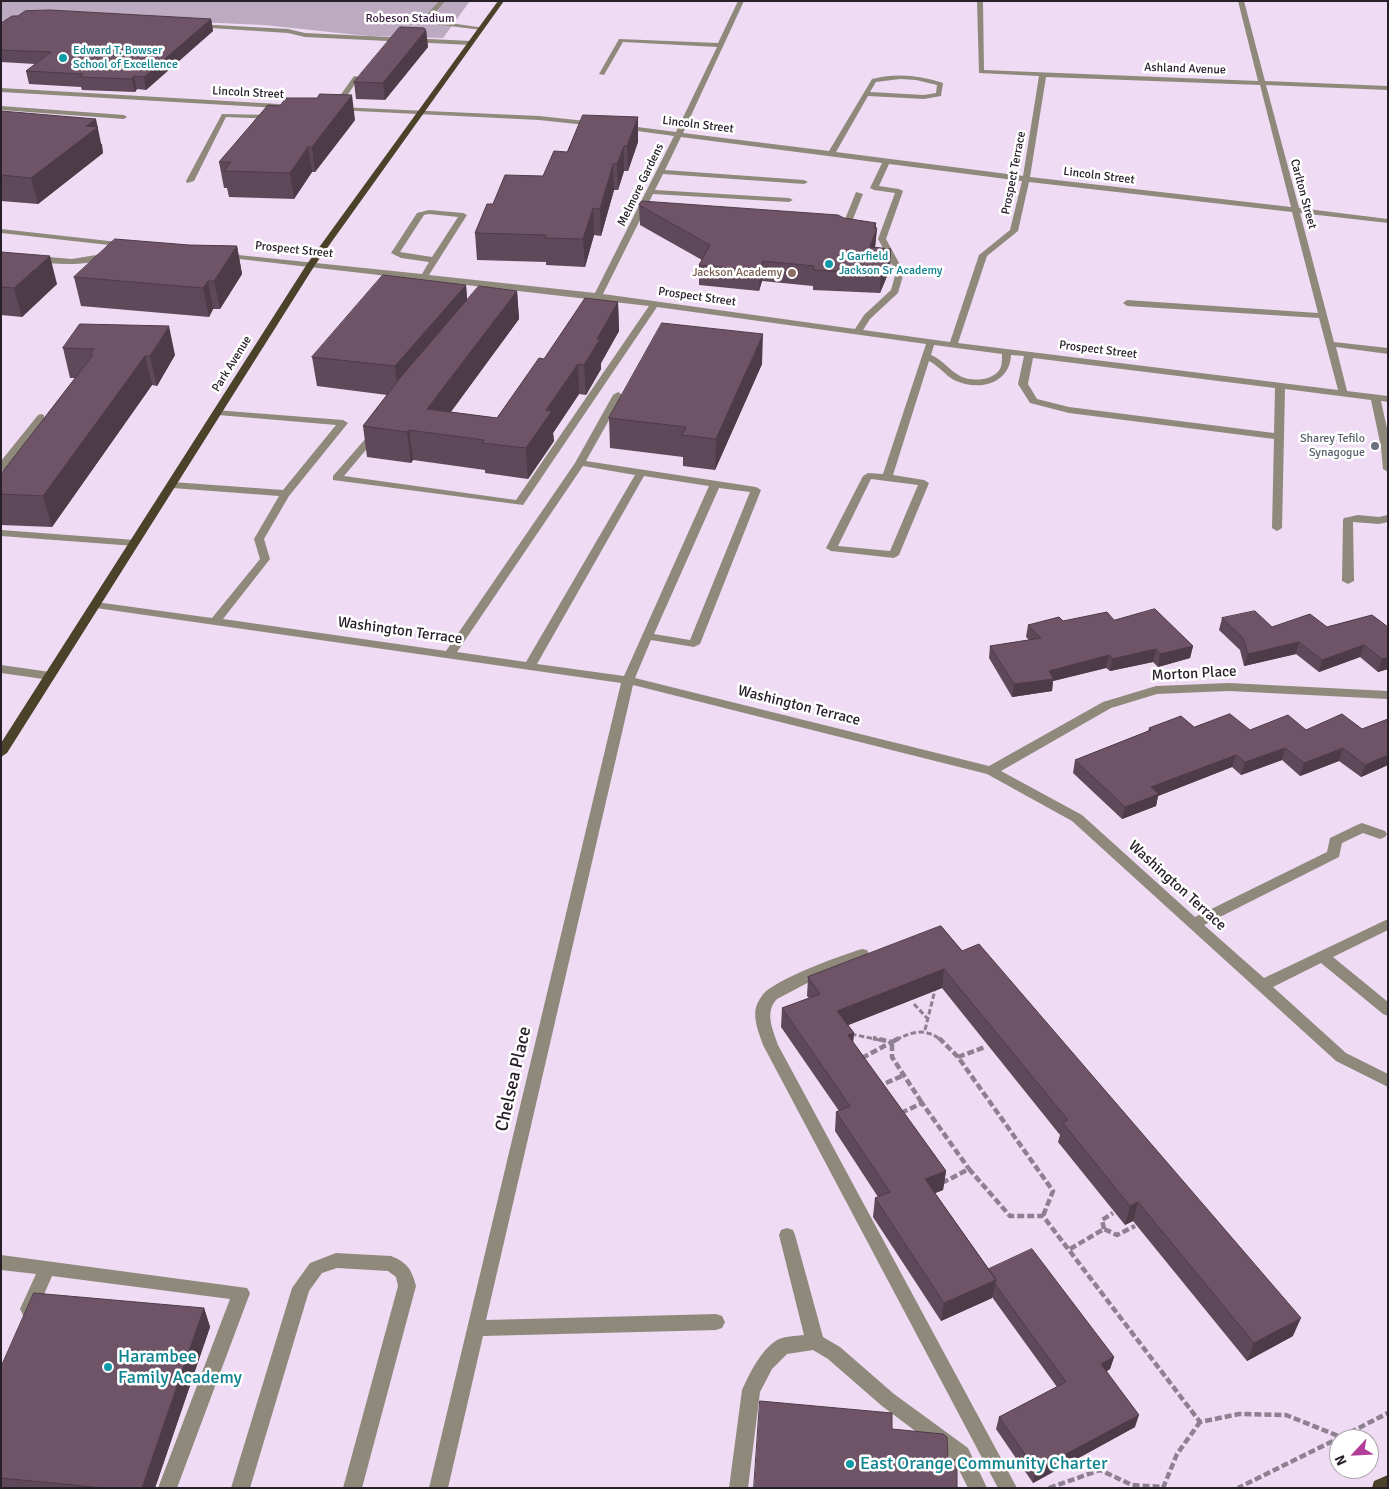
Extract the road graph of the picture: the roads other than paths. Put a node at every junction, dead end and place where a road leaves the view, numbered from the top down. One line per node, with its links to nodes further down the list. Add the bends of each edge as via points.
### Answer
1 (442, 1): 7 (street, via 427,22)
2 (501, 1): 7 (main road, Park Avenue)
3 (741, 1): 9 (street, Melmore Gardens)
4 (980, 1): 11 (street, Ashland Avenue, via 981,72)
5 (1241, 1): 13 (street, Carlton Street)
6 (190, 26): 8 (street)
7 (482, 28): 8 (main road, Park Avenue)
8 (471, 43): 21 (main road, Park Avenue)
9 (721, 45): 10 (street, via 621,40); 26 (street, Melmore Gardens)
10 (602, 74)
11 (1043, 74): 13 (street, Ashland Avenue); 30 (street, Prospect Terrace)
12 (356, 76): 21 (street, via 339,101 326,110)
13 (1262, 83): 14 (street, Ashland Avenue); 36 (street, Carlton Street)
14 (1388, 88)
15 (1, 90): 16 (street, Lincoln Street)
16 (11, 91): 18 (street); 19 (street, Lincoln Street)
17 (866, 94): 17 (street, via 874,80 891,76 926,78 941,84 939,95 924,98); 27 (street)
18 (1, 97)
19 (300, 107)
20 (1, 108): 22 (street)
21 (421, 113): 24 (street, via 539,118); 47 (main road, Park Avenue)
22 (124, 117)
23 (278, 118): 31 (street, via 224,115)
24 (602, 125)
25 (612, 126): 26 (street, Lincoln Street)
26 (679, 134): 27 (street, Lincoln Street); 29 (street, Melmore Gardens)
27 (831, 154): 28 (street, Lincoln Street)
28 (886, 161): 30 (street, Lincoln Street); 41 (street, via 874,188 899,191)
29 (660, 172): 32 (street); 33 (street, Melmore Gardens)
30 (1026, 179): 36 (street, Lincoln Street); 56 (street, Prospect Terrace, via 1014,231 983,255)
31 (190, 181)
32 (804, 182)
33 (650, 192): 35 (street); 49 (street, Melmore Gardens)
34 (859, 194): 39 (street, via 843,234)
35 (789, 200)
36 (1295, 210): 37 (street, Lincoln Street); 52 (street, Carlton Street)
37 (1388, 221)
38 (1, 231): 42 (street)
39 (853, 236)
40 (872, 238): 41 (street)
41 (882, 239): 53 (street, via 900,272 895,292)
42 (121, 244): 43 (street); 45 (street, via 107,254 79,260)
43 (140, 246)
44 (216, 254): 47 (street, Prospect Street)
45 (1, 255)
46 (435, 260): 46 (street, via 440,252 464,215 421,213 395,253); 48 (street)
47 (311, 264): 48 (street, Prospect Street); 66 (main road, Park Avenue)
48 (424, 277): 49 (street, Prospect Street, via 495,289)
49 (598, 296): 51 (street, Prospect Street)
50 (1127, 303): 52 (street)
51 (655, 304): 53 (street, Prospect Street); 68 (street, via 520,503 337,478)
52 (1323, 316): 55 (street, Carlton Street)
53 (857, 332): 54 (street, Prospect Street)
54 (931, 342): 56 (street, Prospect Street); 60 (street)
55 (1330, 344): 57 (street); 62 (street, Carlton Street)
56 (953, 345): 58 (street, Prospect Street)
57 (1388, 351)
58 (1007, 352): 59 (street, Prospect Street); 60 (street, via 1005,369 998,377 968,382 958,379)
59 (1029, 355): 61 (street, Prospect Street); 69 (street, via 1023,384 1034,401 1069,410)
60 (926, 356): 74 (street)
61 (1280, 386): 62 (street, Prospect Street); 69 (street)
62 (1343, 393): 64 (street, Prospect Street)
63 (618, 395): 70 (street)
64 (1375, 397): 65 (street, Prospect Street); 72 (street)
65 (1388, 399)
66 (218, 412): 76 (main road, Park Avenue); 77 (street, via 343,423)
67 (41, 418): 71 (street)
68 (381, 426)
69 (1280, 437): 79 (street)
70 (580, 464): 73 (street); 86 (street)
71 (1, 468)
72 (1388, 470)
73 (642, 473): 75 (street); 87 (street)
74 (887, 477): 74 (street, via 868,476 831,548 894,555 924,483)
75 (715, 484): 85 (street, Chelsea Place); 85 (street, via 756,490 694,644)
76 (172, 485): 77 (street); 81 (main road, Park Avenue)
77 (286, 493): 84 (street, via 259,539 265,559)
78 (1388, 518): 82 (street, via 1382,521 1356,517 1348,520)
79 (1277, 528)
80 (1, 533): 81 (street)
81 (136, 543): 83 (main road, Park Avenue)
82 (1348, 581)
83 (96, 605): 84 (street, Washington Terrace); 89 (main road, Park Avenue)
84 (215, 622): 86 (street, Washington Terrace)
85 (648, 636): 90 (street, Chelsea Place)
86 (453, 649): 87 (street, Washington Terrace)
87 (530, 666): 90 (street, Washington Terrace)
88 (1, 669): 89 (street)
89 (50, 676): 92 (main road, Park Avenue)
90 (628, 680): 93 (street, Washington Terrace); 107 (street, Chelsea Place)
91 (1388, 695): 93 (street, Morton Place, via 1229,687 1156,690 1107,705)
92 (1, 753)
93 (991, 771): 95 (street, Washington Terrace, via 1077,818)
94 (1380, 834): 95 (street, via 1362,828 1335,841 1334,854)
95 (1194, 923): 99 (street, Washington Terrace)
96 (1388, 924): 98 (street)
97 (862, 954): 116 (street, via 778,990 766,1000 762,1014 765,1029 780,1063)
98 (1322, 956): 99 (street); 100 (street)
99 (1263, 985): 101 (street, Washington Terrace, via 1341,1056)
100 (1388, 1010)
101 (1388, 1081)
102 (787, 1236): 108 (street)
103 (1, 1262): 104 (street)
104 (47, 1268): 106 (street); 110 (street, via 241,1293)
105 (716, 1322): 107 (street)
106 (20, 1327)
107 (476, 1328): 113 (street, Chelsea Place)
108 (815, 1342): 114 (street, via 783,1346 766,1363 751,1390); 115 (street, via 834,1353 888,1400 961,1454)
109 (1388, 1484): 117 (main road)
110 (167, 1488)
111 (240, 1488): 112 (street, via 301,1288 316,1268 336,1260 391,1264 404,1272 407,1286)
112 (352, 1488)
113 (438, 1488)
114 (738, 1488)
115 (978, 1488)
116 (1008, 1488)
117 (1380, 1488)

